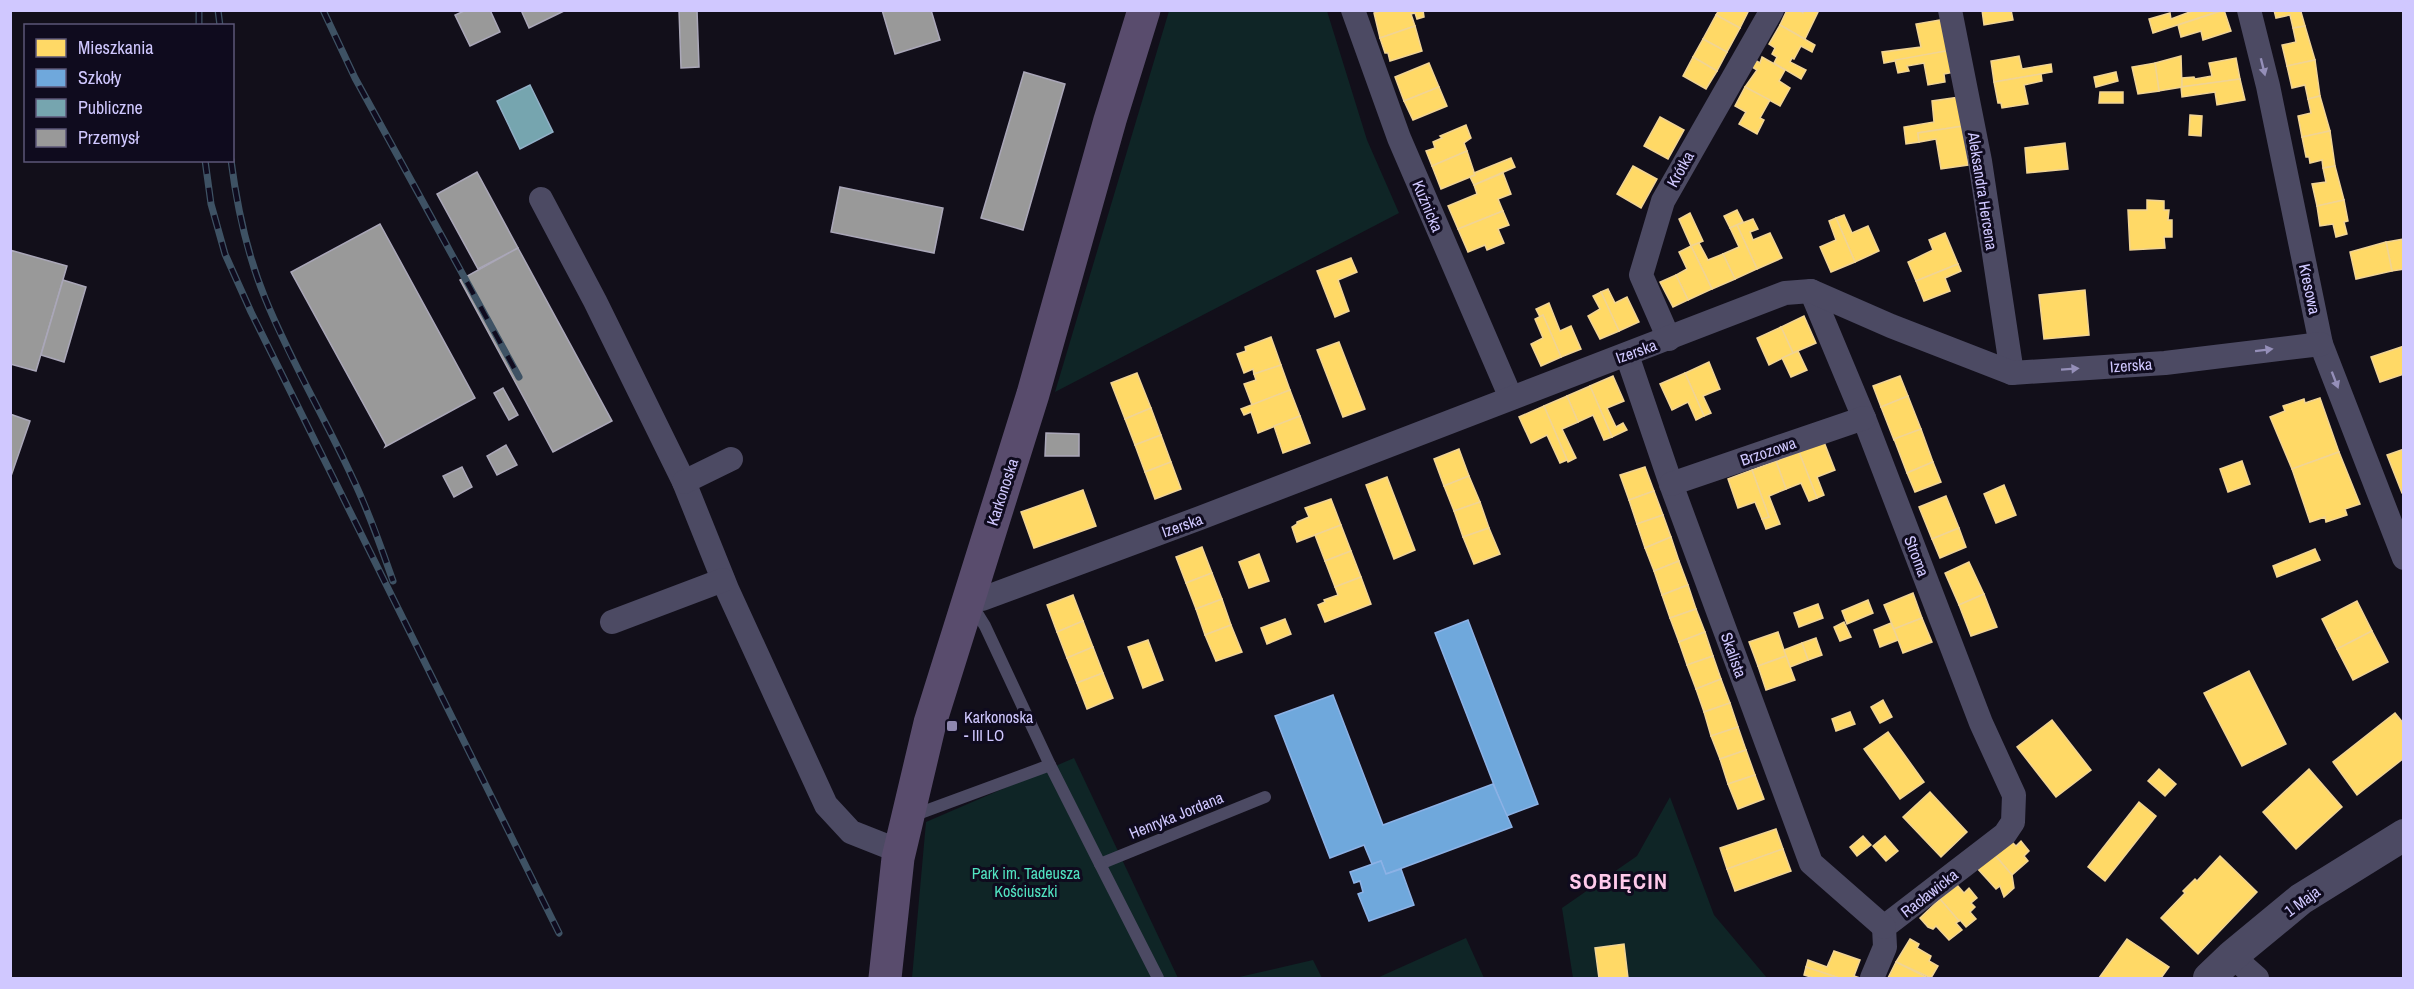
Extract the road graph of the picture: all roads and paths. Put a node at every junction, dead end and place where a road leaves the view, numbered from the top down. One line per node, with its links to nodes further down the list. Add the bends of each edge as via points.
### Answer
1 (1144, 10): 19 (main road, Karkonoska, via 1033,394)
2 (1353, 10): 12 (street, Kuźnicka, via 1399,138)
3 (1772, 10): 8 (street, Krótka, via 1663,201 1641,274)
4 (1950, 10): 11 (street, Aleksandra Hercena, via 1980,161)
5 (2249, 10): 9 (street, Kresowa, one-way to 9)
6 (542, 199): 15 (street)
7 (1811, 291): 8 (street, Izerska, via 1785,293); 11 (street, Izerska); 13 (street, Stroma)
8 (1669, 339): 10 (street, Izerska)
9 (2321, 344): 11 (street, Izerska, one-way to 9, via 2165,363); 17 (street, Kresowa, one-way to 17)
10 (1627, 355): 12 (street, Izerska); 16 (street, Skalista)
11 (2012, 372)
12 (1511, 398): 19 (street, Izerska, via 982,599)
13 (1864, 418): 16 (street, Brzozowa); 24 (street, Stroma, via 1981,723 2014,795)
14 (731, 459): 15 (street)
15 (684, 482): 18 (street)
16 (1671, 484): 28 (street, Skalista, via 1811,863)
17 (2403, 558)
18 (723, 579): 20 (street); 26 (street, via 826,805 850,832)
19 (968, 599): 21 (lane, via 985,626); 23 (main road, Karkonoska, via 930,723)
20 (612, 622)
21 (1050, 765): 23 (lane); 27 (lane)
22 (1264, 797): 27 (lane, Henryka Jordana)
23 (907, 818): 26 (main road, Karkonoska)
24 (2013, 822): 28 (street, Racławicka, via 2005,834)
25 (2403, 835): 29 (street, 1 Maja, via 2301,899)
26 (899, 851): 30 (main road, Karkonoska)
27 (1100, 864): 31 (lane)
28 (1884, 927): 32 (street, Racławicka, via 1885,947)
29 (2232, 956): 33 (street, 1 Maja); 34 (street)
30 (885, 978)
31 (1158, 978)
32 (1872, 978)
33 (2209, 978)
34 (2257, 978)

